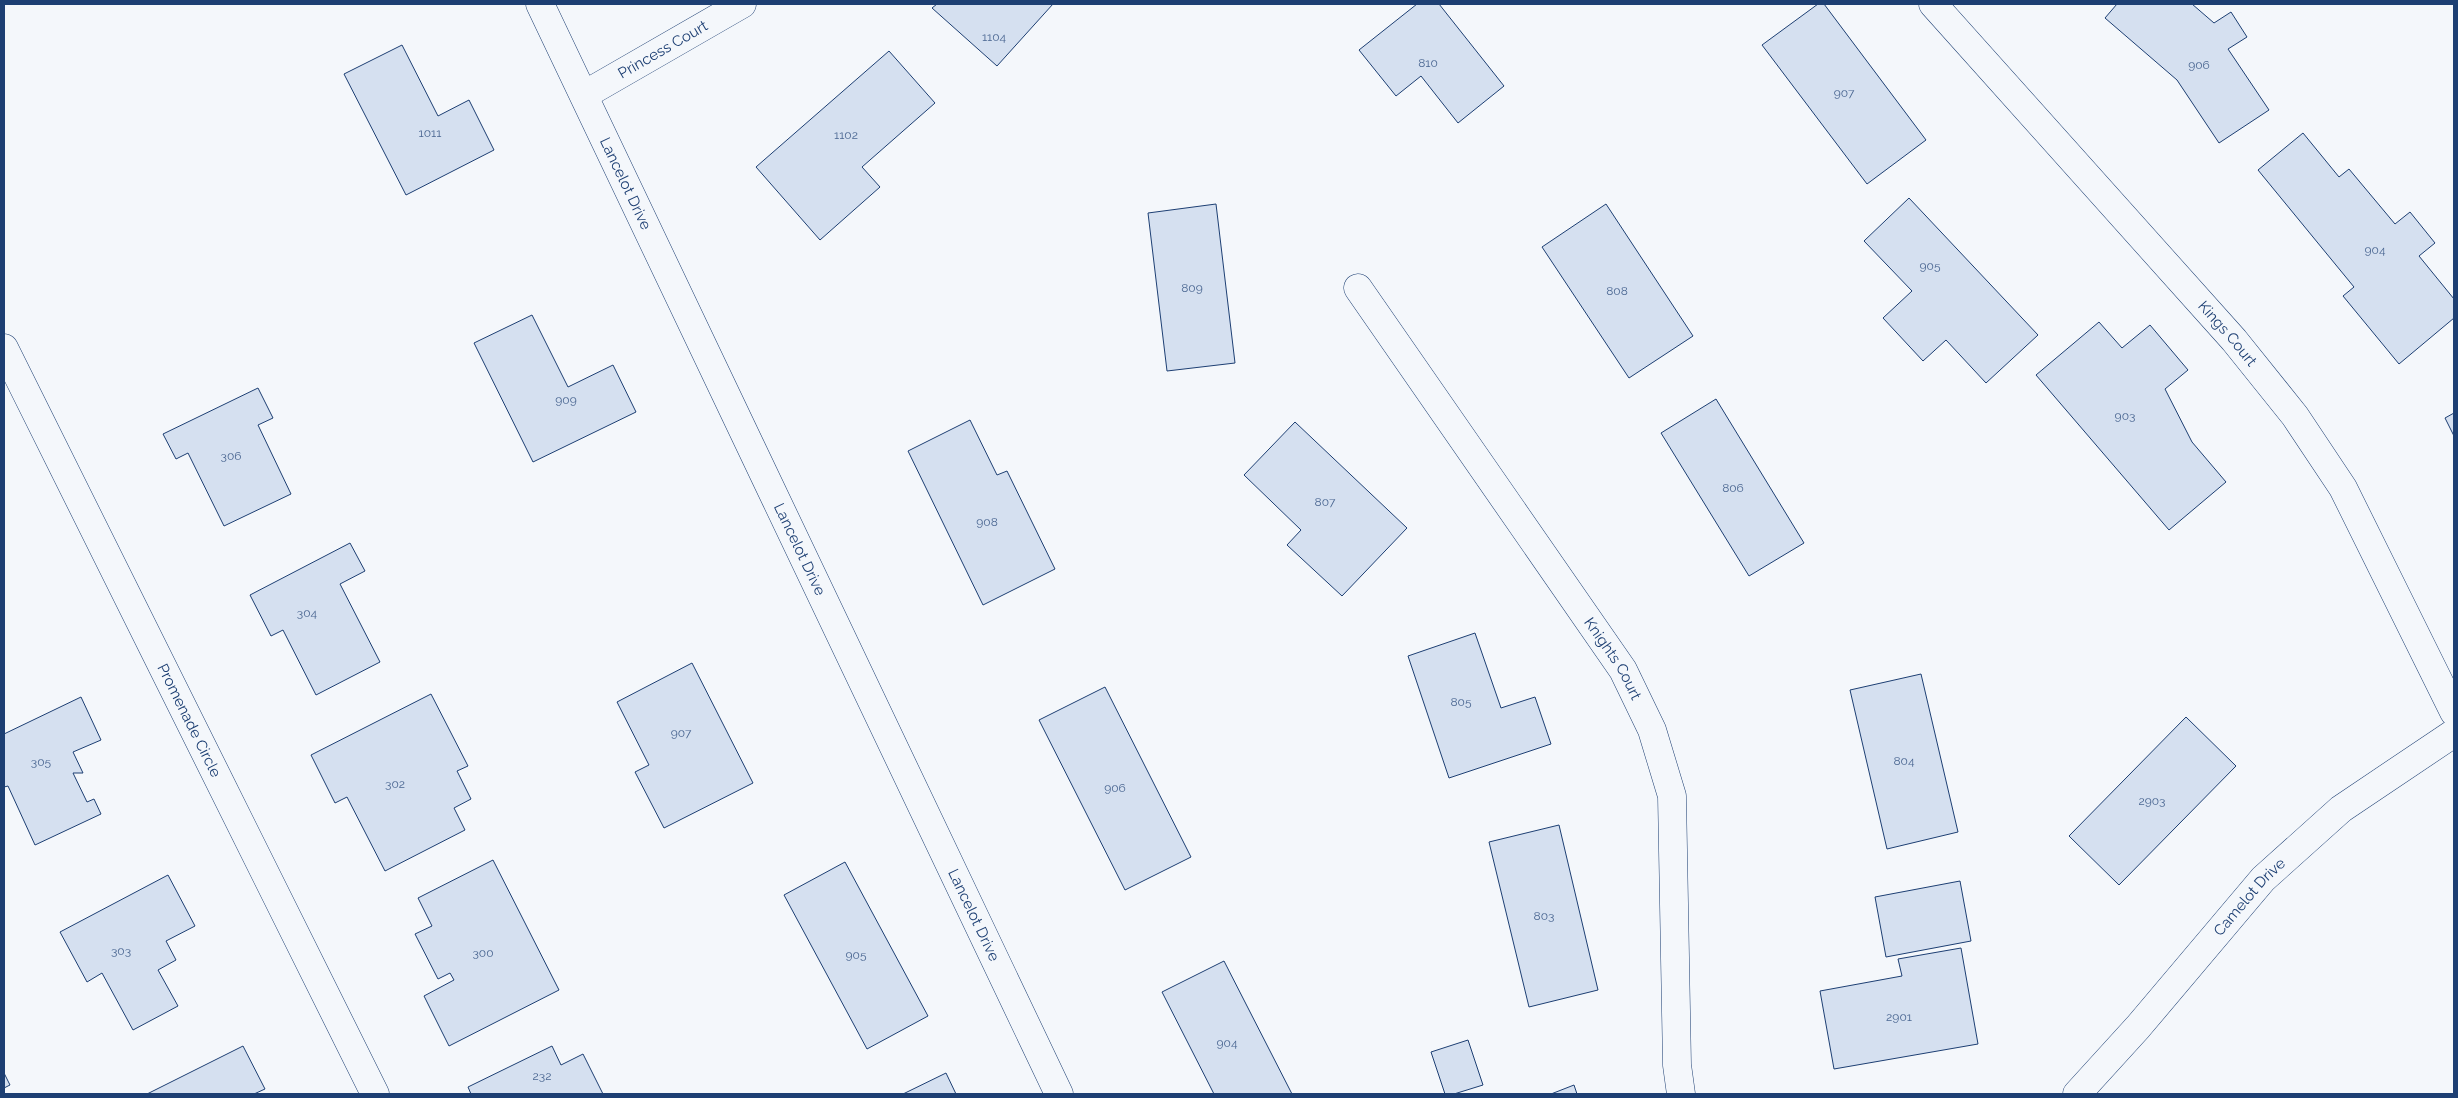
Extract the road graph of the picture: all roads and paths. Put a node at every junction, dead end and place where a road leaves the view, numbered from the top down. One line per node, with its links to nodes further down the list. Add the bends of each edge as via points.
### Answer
1 (540, 4): 4 (street, Lancelot Drive)
2 (742, 4): 4 (street, Princess Court)
3 (1933, 4): 7 (street, Kings Court, via 2234,340 2296,416 2343,488)
4 (584, 95): 10 (street, Lancelot Drive)
5 (1358, 288): 11 (street, Knights Court, via 1622,670 1652,730 1672,796 1677,1066)
6 (4, 348): 9 (street, Promenade Circle)
7 (2454, 712)
8 (2454, 733): 12 (street, Camelot Drive, via 2341,809 2263,879)
9 (375, 1094)
10 (1059, 1094)
11 (1681, 1094)
12 (2077, 1094)

